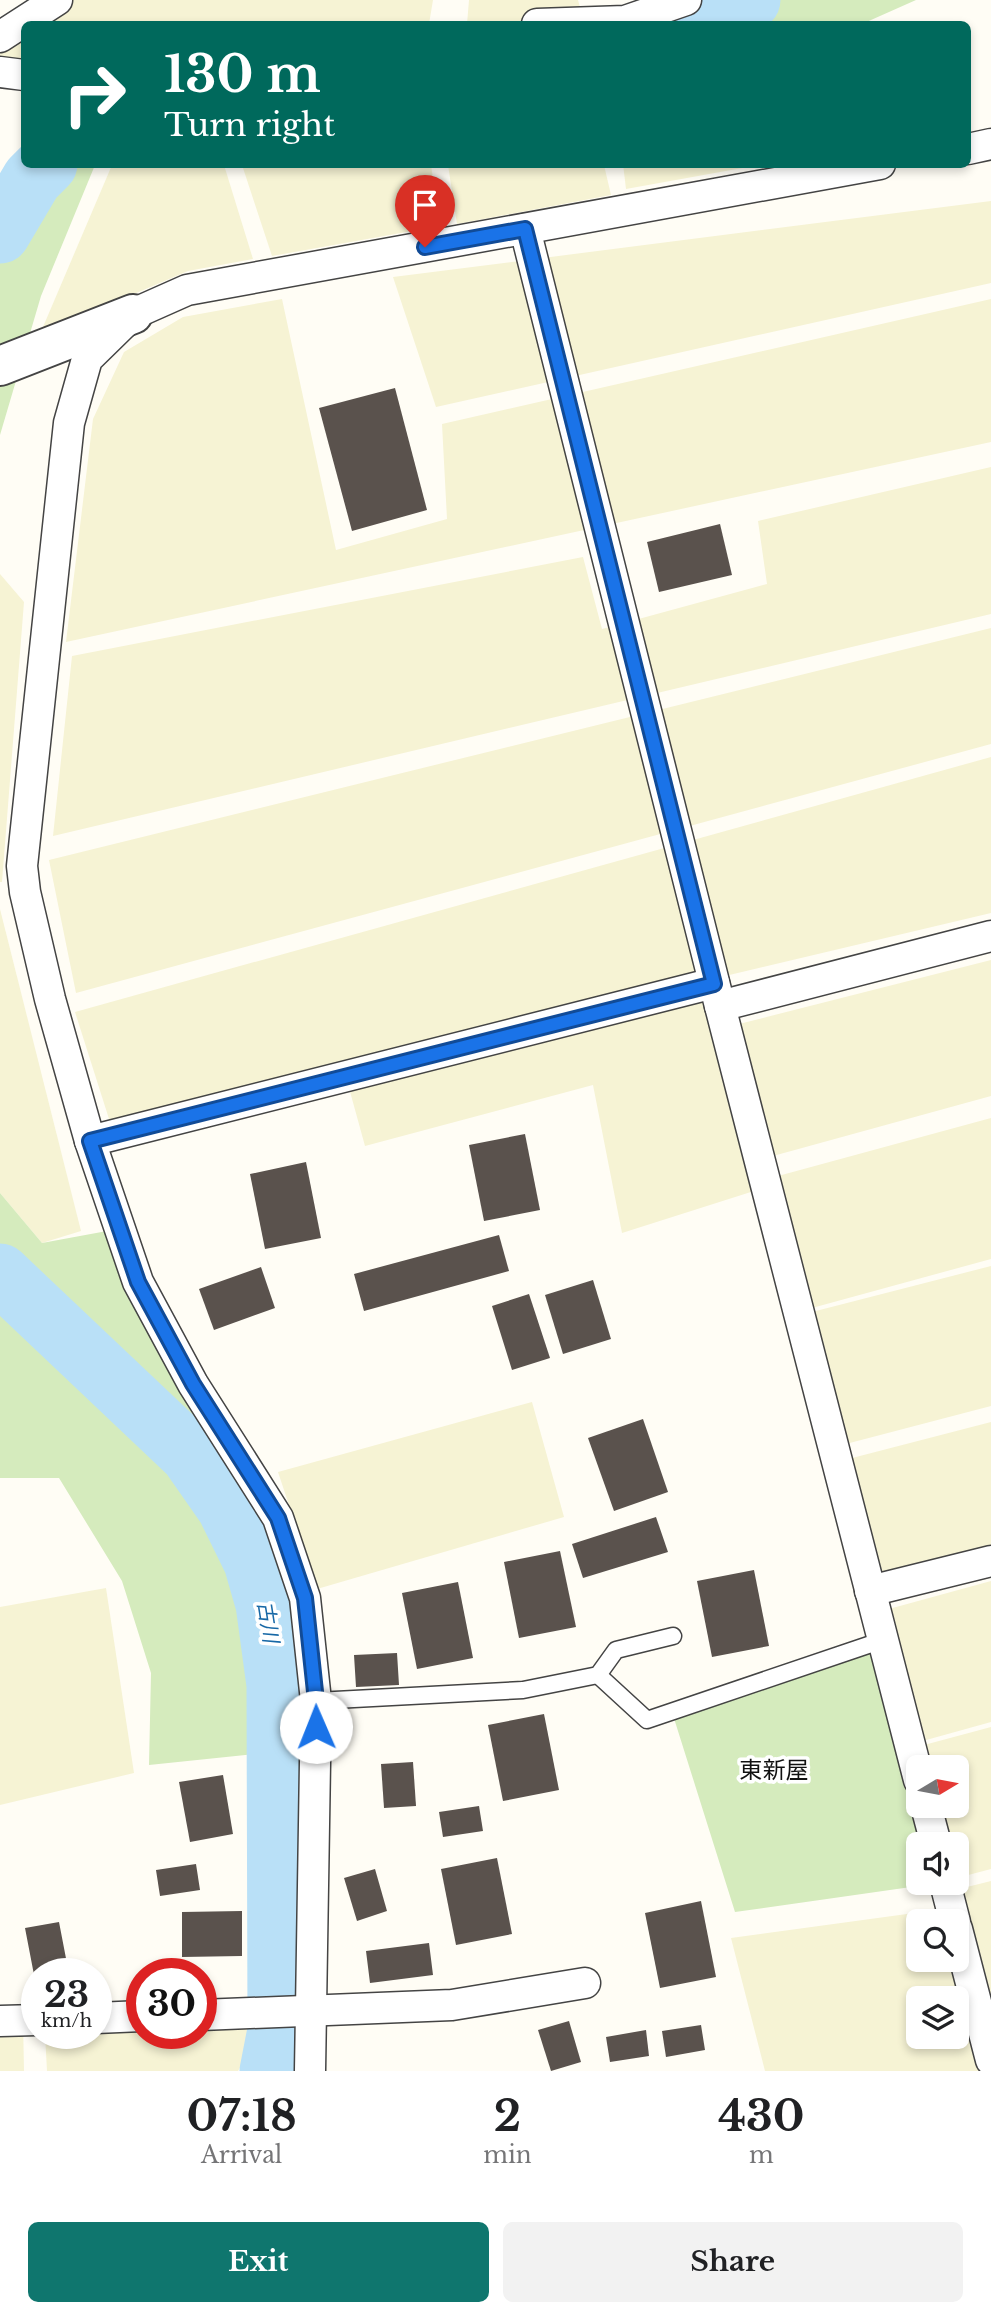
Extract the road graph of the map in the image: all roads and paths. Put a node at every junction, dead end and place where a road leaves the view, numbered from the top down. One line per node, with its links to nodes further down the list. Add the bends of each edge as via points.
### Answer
1 (57, 0): 3 (street)
2 (686, 0): 4 (street)
3 (25, 21)
4 (625, 21)
5 (21, 23): 6 (street)
6 (0, 37)
7 (0, 72): 8 (street)
8 (21, 75)
9 (991, 144): 10 (street)
10 (971, 148)
11 (858, 168): 12 (street)
12 (525, 229): 13 (street, via 187,290); 16 (street)
13 (133, 314): 14 (street); 17 (street, via 87,359 69,423 22,866 50,999)
14 (3, 365)
15 (991, 936): 16 (street)
16 (717, 995): 17 (street); 19 (street)
17 (90, 1141): 23 (street, via 138,1282 193,1384 278,1518 305,1598)
18 (991, 1561): 19 (street)
19 (870, 1591): 21 (street)
20 (673, 1636): 22 (lane, via 616,1650)
21 (883, 1640): 22 (lane, via 647,1720); 24 (street)
22 (598, 1675): 23 (lane, via 523,1690)
23 (316, 1701): 27 (street)
24 (913, 1755)
25 (968, 1972): 31 (street)
26 (585, 1983): 27 (street, via 452,2005)
27 (310, 2011): 28 (street); 32 (street)
28 (217, 2014)
29 (21, 2020): 30 (street)
30 (0, 2021)
31 (991, 2060)
32 (307, 2068)

